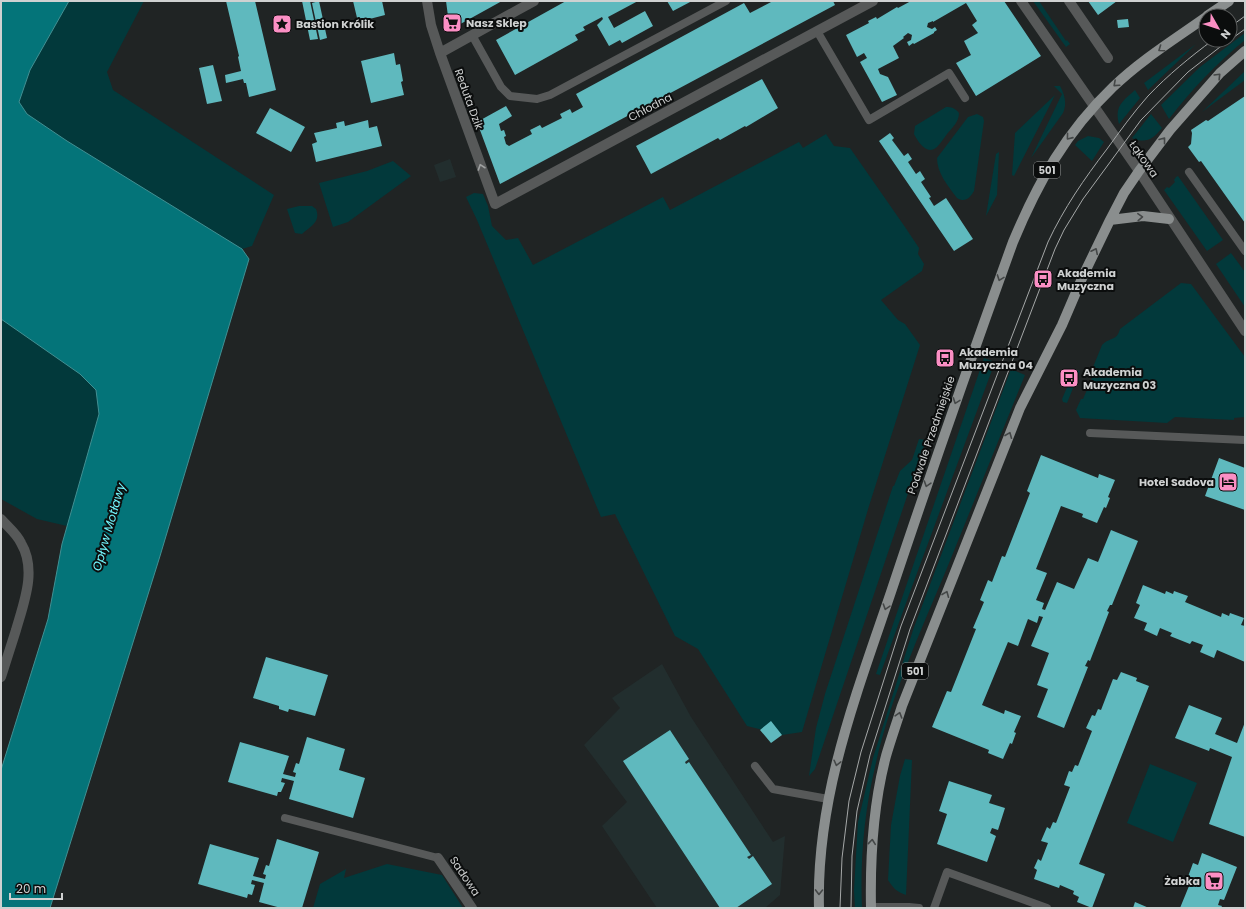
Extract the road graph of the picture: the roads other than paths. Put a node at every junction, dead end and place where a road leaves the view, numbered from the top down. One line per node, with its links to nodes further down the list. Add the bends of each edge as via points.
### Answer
1 (427, 1): 13 (street, Reduta Dzik)
2 (534, 1): 11 (street)
3 (726, 1): 11 (lane, via 550,95 537,99 510,96 501,87)
4 (873, 1): 10 (street, Chłodna)
5 (1021, 1): 16 (street, Łąkowa)
6 (1070, 1): 14 (street)
7 (1229, 1): 8 (main road, Podwale Przedmiejskie / 501)
8 (1219, 8)
9 (1198, 23): 16 (main road, Podwale Przedmiejskie / 501, one-way to 16, via 1131,71)
10 (817, 31): 15 (lane, via 869,120 949,73); 19 (street, Chłodna)
11 (472, 35): 13 (street)
12 (1245, 51): 17 (main road, 501, one-way to 12, via 1184,113 1220,73)
13 (440, 53): 19 (street, Reduta Dzik, one-way to 13)
14 (1108, 58)
15 (965, 98)
16 (1093, 107): 17 (street, Łąkowa); 30 (main road, Podwale Przedmiejskie / 501, one-way to 30, via 1064,143 1043,177 1013,242 939,447 846,726)
17 (1139, 171): 20 (street, Łąkowa); 21 (main road, 501)
18 (1189, 172): 22 (lane)
19 (495, 204)
20 (1170, 219): 21 (main road, one-way to 20, via 1143,216); 23 (street, Łąkowa)
21 (1110, 220): 33 (main road, 501, one-way to 21, via 871,854 876,805 886,756 902,706 1020,408)
22 (1245, 251)
23 (1245, 331)
24 (1090, 433): 25 (lane)
25 (1241, 440): 26 (lane)
26 (1245, 448)
27 (1, 519): 28 (street, via 17,536 28,562 27,594)
28 (1, 677)
29 (755, 766): 30 (lane, via 773,789)
30 (828, 799): 35 (main road, Podwale Przedmiejskie / 501, one-way to 35, via 818,891)
31 (285, 818): 32 (lane)
32 (438, 858): 34 (street, Sadowa)
33 (871, 907): 36 (lane)
34 (472, 908)
35 (819, 908)
36 (919, 908)
37 (934, 908): 38 (lane, via 947,872)
38 (1047, 908)

